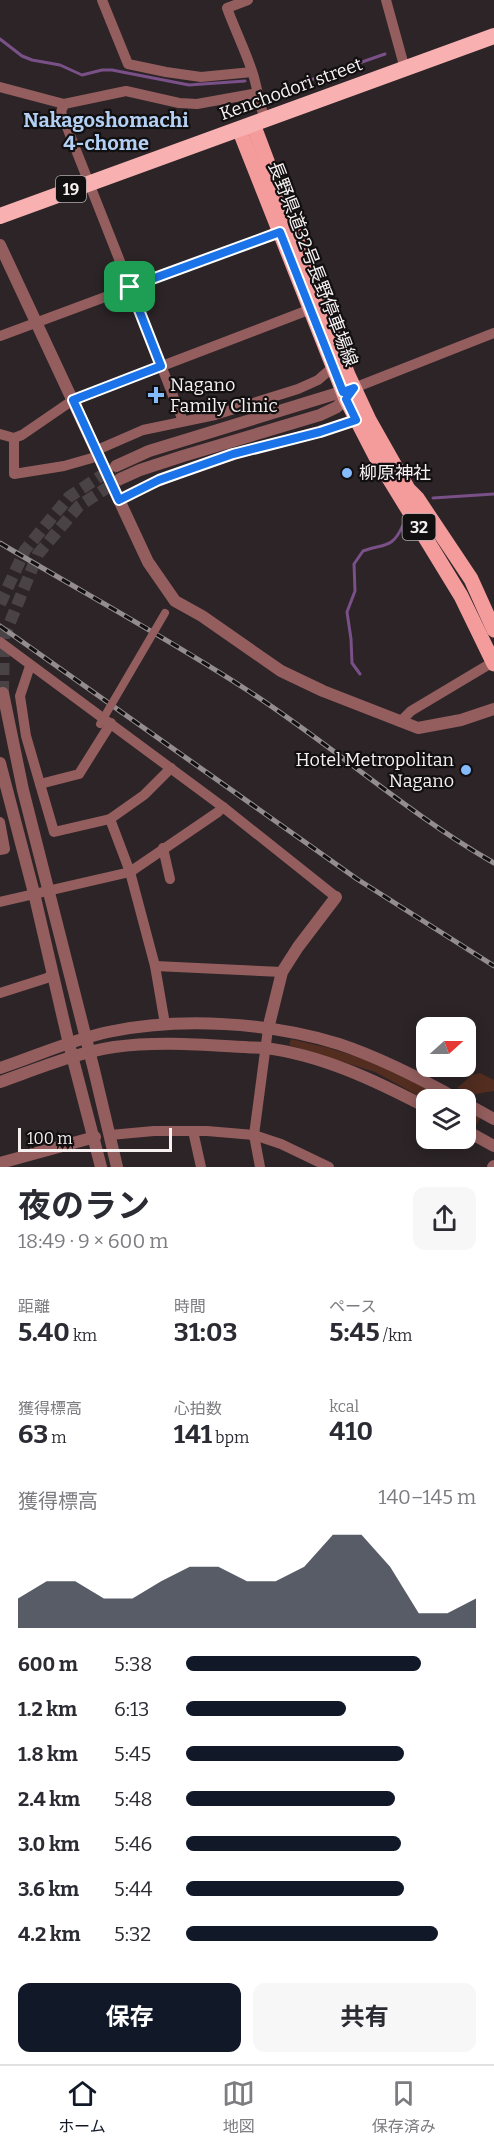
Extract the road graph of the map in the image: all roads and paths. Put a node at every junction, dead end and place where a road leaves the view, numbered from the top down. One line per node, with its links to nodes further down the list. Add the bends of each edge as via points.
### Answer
1 (102, 0): 6 (street, via 128,64 201,77)
2 (248, 0): 6 (street, via 227,8)
3 (386, 0): 5 (street)
4 (494, 36): 5 (highway, Kenchodori street / 19)
5 (405, 69): 10 (highway, Kenchodori street / 19)
6 (252, 72): 8 (street)
7 (0, 87): 9 (street)
8 (258, 93): 9 (street, via 197,104 126,91); 10 (street)
9 (64, 104): 11 (street, via 61,112)
10 (252, 124): 11 (highway, Kenchodori street / 19); 13 (main road, 長野県道32号長野停車場線 / 32); 22 (main road, 長野県道32号長野停車場線 / 32)
11 (88, 183): 12 (highway, Kenchodori street / 19); 15 (street)
12 (0, 216)
13 (280, 232): 15 (street); 16 (main road, 長野県道32号長野停車場線 / 32)
14 (0, 245): 17 (street)
15 (130, 287): 17 (street); 20 (street)
16 (311, 309): 20 (street); 21 (main road, 長野県道32号長野停車場線 / 32)
17 (37, 322): 19 (street); 23 (street)
18 (494, 333): 22 (street)
19 (0, 336)
20 (161, 366): 23 (street); 25 (street)
21 (333, 367): 22 (main road, 長野県道32号長野停車場線 / 32); 25 (street, via 318,380 298,389)
22 (347, 393): 24 (main road, 長野県道32号長野停車場線 / 32); 29 (street, via 149,451); 30 (street, via 337,407 320,415); 33 (main road, 長野県道32号長野停車場線 / 32, via 471,579)
23 (73, 400): 27 (street); 28 (street)
24 (356, 420): 31 (street, via 223,457 159,480); 35 (main road, 長野県道32号長野停車場線 / 32, via 453,580)
25 (183, 421): 28 (street, via 143,430)
26 (0, 434): 27 (street)
27 (14, 438): 28 (street, via 14,474 64,466)
28 (98, 453): 31 (street)
29 (116, 466)
30 (120, 479)
31 (119, 500): 39 (street, via 148,562 175,601 281,671)
32 (165, 613): 41 (street, bridge)
33 (494, 630)
34 (0, 642): 36 (street)
35 (494, 663): 39 (street, via 411,711)
36 (30, 666): 40 (street); 44 (street, via 20,696 26,736)
37 (3, 693): 52 (street, via 22,790)
38 (494, 709): 39 (street, via 418,728)
39 (400, 722)
40 (111, 723): 43 (street); 44 (street, via 79,774)
41 (100, 724)
42 (0, 763): 53 (street)
43 (171, 768): 45 (street); 46 (street, via 144,795)
44 (40, 784): 46 (street, via 54,832)
45 (223, 807): 48 (street); 54 (street)
46 (110, 819): 50 (street)
47 (0, 822): 49 (street, via 5,849)
48 (163, 849): 50 (street); 51 (street)
49 (0, 850)
50 (130, 872): 52 (street); 56 (street)
51 (170, 879)
52 (49, 892): 53 (street); 62 (street)
53 (34, 893): 55 (street); 58 (street)
54 (336, 897): 57 (street)
55 (0, 902)
56 (155, 966): 57 (street); 60 (street)
57 (282, 972): 61 (street)
58 (53, 974): 59 (street); 63 (street)
59 (0, 993)
60 (165, 1024): 61 (street); 62 (street)
61 (268, 1029): 64 (street); 69 (street, via 364,1053)
62 (86, 1037): 63 (street); 65 (street)
63 (69, 1044): 66 (street); 67 (street)
64 (265, 1048): 65 (street, via 149,1044); 70 (street, via 328,1064); 75 (street)
65 (90, 1053): 66 (street); 74 (street)
66 (73, 1057): 68 (street); 77 (street)
67 (0, 1068)
68 (0, 1082)
69 (439, 1089)
70 (416, 1102)
71 (476, 1109): 72 (street)
72 (494, 1119)
73 (193, 1131): 74 (street); 75 (street); 83 (street)
74 (110, 1135): 82 (street)
75 (254, 1135): 84 (street); 85 (street)
76 (476, 1136): 78 (street)
77 (95, 1137): 80 (street); 81 (street)
78 (494, 1146)
79 (0, 1163): 80 (street)
80 (16, 1163)
81 (102, 1167)
82 (117, 1167)
83 (201, 1167)
84 (260, 1167)
85 (329, 1167)

